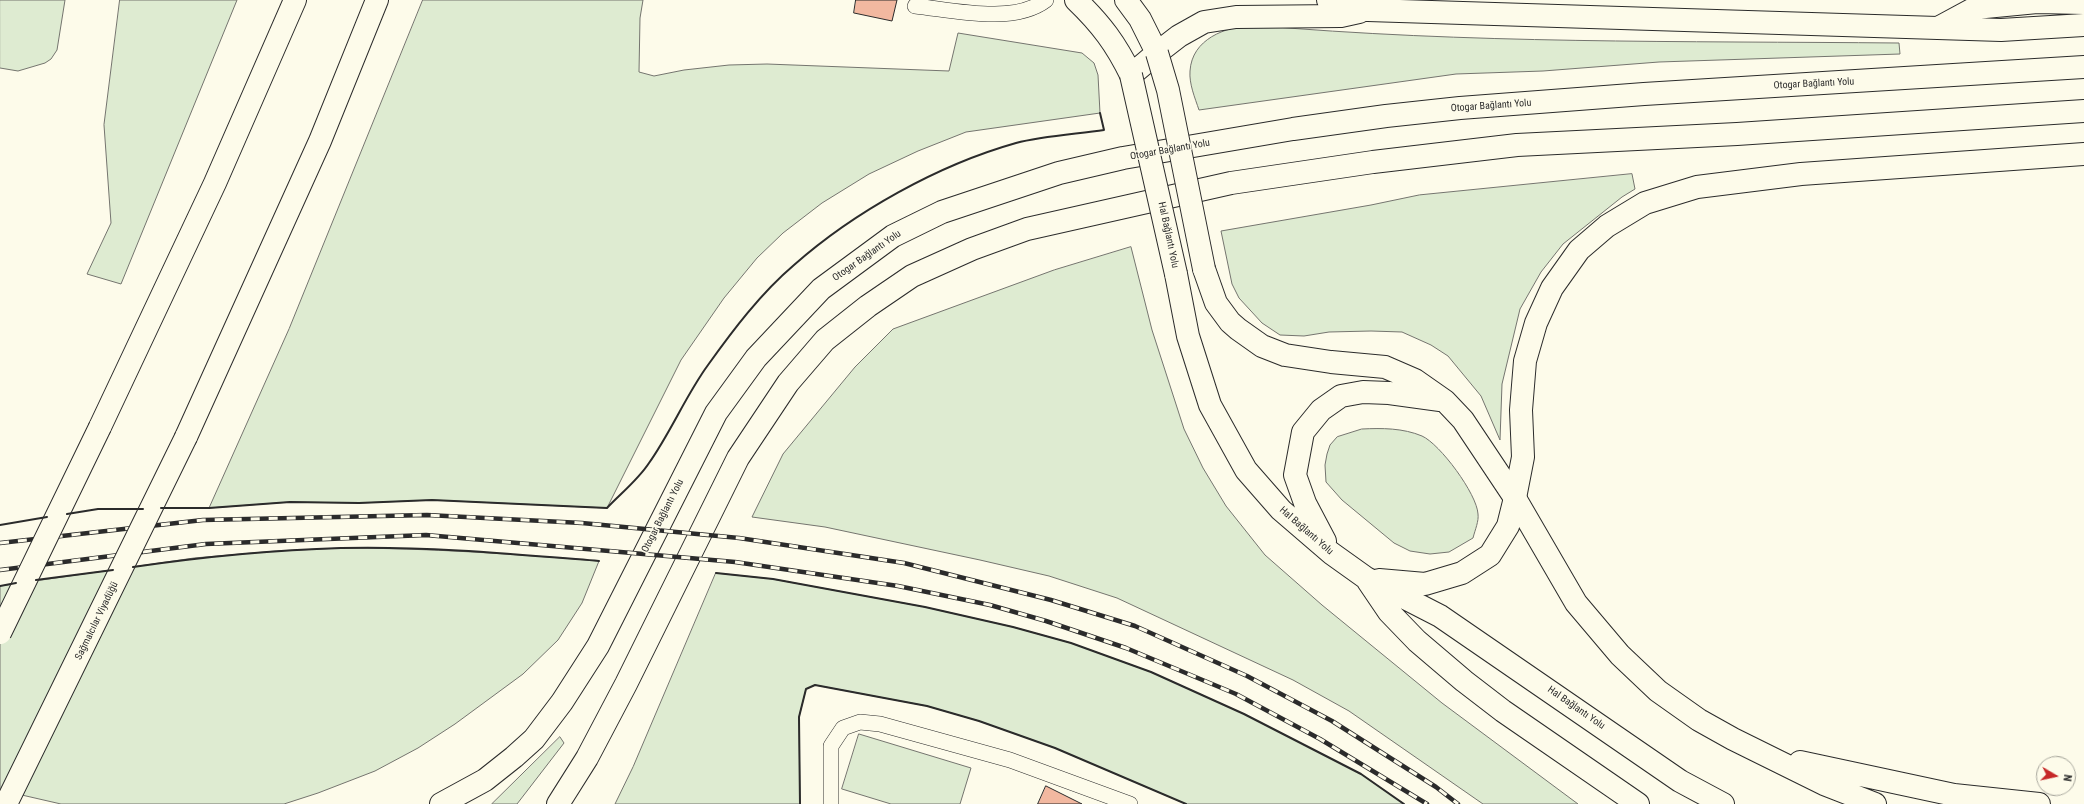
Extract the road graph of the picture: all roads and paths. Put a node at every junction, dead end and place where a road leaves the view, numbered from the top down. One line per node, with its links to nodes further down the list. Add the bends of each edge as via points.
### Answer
1 (295, 0): 21 (main road, bridge, via 215,183)
2 (377, 0): 23 (main road, Sağmalcılar Viyadüğü, bridge, via 320,141 186,437)
3 (1046, 0): 8 (lane, via 1038,6 1004,15)
4 (1076, 0): 14 (main road, Hal Bağlantı Yolu, via 1098,22 1119,50)
5 (1126, 0): 12 (main road, via 1140,19)
6 (1328, 0): 9 (main road)
7 (2084, 3): 11 (main road, via 2037,2 1975,8)
8 (914, 6)
9 (1368, 10): 11 (main road); 12 (main road, via 1341,16 1236,17 1204,22 1179,36)
10 (2084, 25): 11 (main road, via 2000,30)
11 (1938, 28)
12 (1157, 53): 14 (main road); 17 (main road, bridge, via 1168,90 1204,269 1216,303 1230,322 1262,346 1285,355 1385,367 1415,380)
13 (2084, 67): 24 (main road, Otogar Bağlantı Yolu, via 1636,95 1386,116 1123,158 1059,173 942,212 893,236 821,288 756,358 716,413 598,646 562,702 534,739 485,780)
14 (1131, 75): 19 (main road, Hal Bağlantı Yolu, bridge, via 1188,336 1210,405 1246,470 1281,510)
15 (2084, 111): 25 (main road, via 1737,134 1517,145 1373,162 1231,183 1027,229 972,249 912,276 825,340 788,383 738,458 626,684 587,758)
16 (2084, 154): 18 (main road, via 1751,179 1698,187 1645,203 1607,226 1579,250 1552,288 1536,323 1525,361 1521,410 1523,457)
17 (1445, 401): 18 (main road, via 1463,420); 19 (main road, via 1390,393 1362,392 1341,396 1321,410 1303,432 1295,475 1305,503)
18 (1514, 498): 20 (main road, via 1508,526 1490,555 1462,573 1425,584); 22 (main road, via 1576,603 1620,655 1658,691 1699,720 1733,739)
19 (1331, 553): 20 (main road, Hal Bağlantı Yolu)
20 (1366, 578): 28 (main road, via 1389,612 1464,681); 29 (main road, Hal Bağlantı Yolu, via 1440,616 1680,781)
21 (0, 633)
22 (1770, 755): 30 (main road, via 1824,784); 31 (main road, via 1954,795)
23 (6, 804)
24 (442, 804)
25 (558, 804)
26 (831, 804): 27 (lane, via 831,746 843,728 860,722 880,724 1010,760)
27 (1130, 804)
28 (1638, 804)
29 (1723, 804)
30 (1875, 804)
31 (2039, 804)

